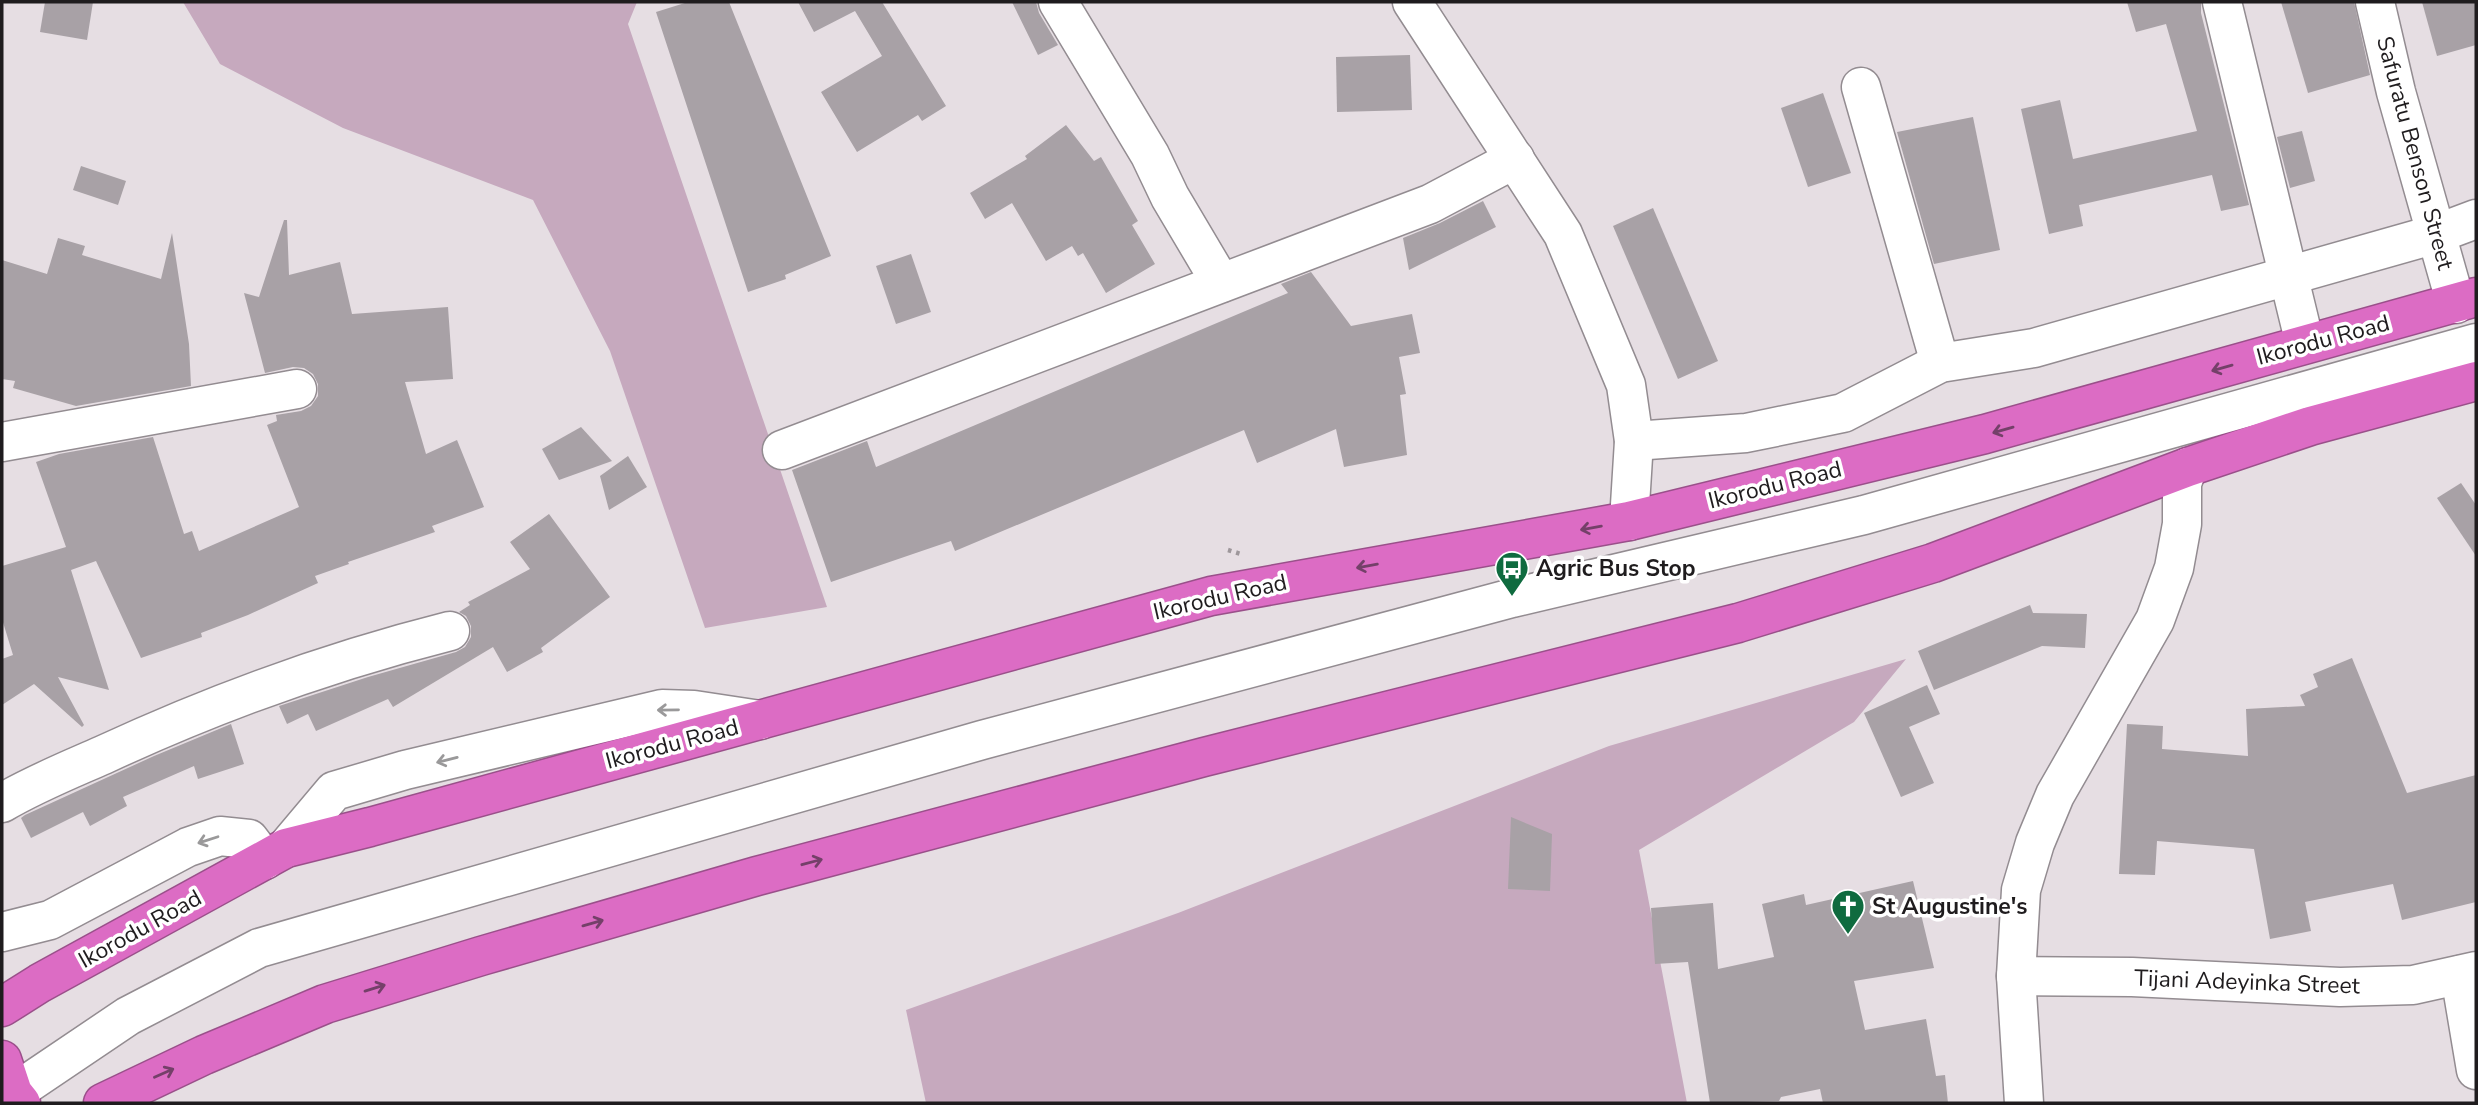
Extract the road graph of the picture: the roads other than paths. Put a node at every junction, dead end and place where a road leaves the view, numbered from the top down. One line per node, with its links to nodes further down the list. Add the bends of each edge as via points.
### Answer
1 (1058, 2): 10 (street)
2 (1412, 2): 6 (street)
3 (2222, 2): 9 (street)
4 (2375, 2): 8 (street, Safuratu Benson Street)
5 (1861, 87): 14 (street)
6 (1515, 159): 10 (street, via 1430,204); 17 (street, via 1563,234 1626,385)
7 (2476, 219): 8 (street)
8 (2436, 234): 9 (street); 11 (street, Safuratu Benson Street)
9 (2290, 276): 13 (street); 14 (street, via 2034,348)
10 (1221, 283): 19 (street)
11 (2466, 300): 13 (highway, Ikorodu Road)
12 (2476, 343): 30 (street, via 1864,515 1512,598 982,740 259,948 128,1016)
13 (2305, 344): 21 (highway, Ikorodu Road, one-way to 21, via 1986,435)
14 (1940, 363): 17 (street, via 1843,413 1746,433)
15 (2476, 381): 20 (highway, via 2310,426)
16 (297, 389): 18 (street)
17 (1634, 441): 21 (street)
18 (2, 442)
19 (782, 450)
20 (2188, 467): 27 (street, via 2182,483 2182,524 2174,568 2155,620 2055,795 2035,843 2021,890); 31 (highway, one-way to 20, via 325,1004 481,956 757,876 1204,757 1738,623 1933,563)
21 (1629, 521): 24 (highway, Ikorodu Road, one-way to 24, via 1211,596)
22 (450, 631): 23 (street, via 373,650 248,695 147,734)
23 (2, 803)
24 (276, 854): 25 (street, one-way to 25, via 249,839 220,836 188,847 50,920); 28 (highway, Ikorodu Road)
25 (2, 932)
26 (2468, 973): 27 (street, Tijani Adeyinka Street, via 2413,985 2340,987); 29 (street)
27 (2016, 976): 32 (street)
28 (2, 1007)
29 (2476, 1070)
30 (9, 1089)
31 (103, 1103)
32 (2024, 1103)

